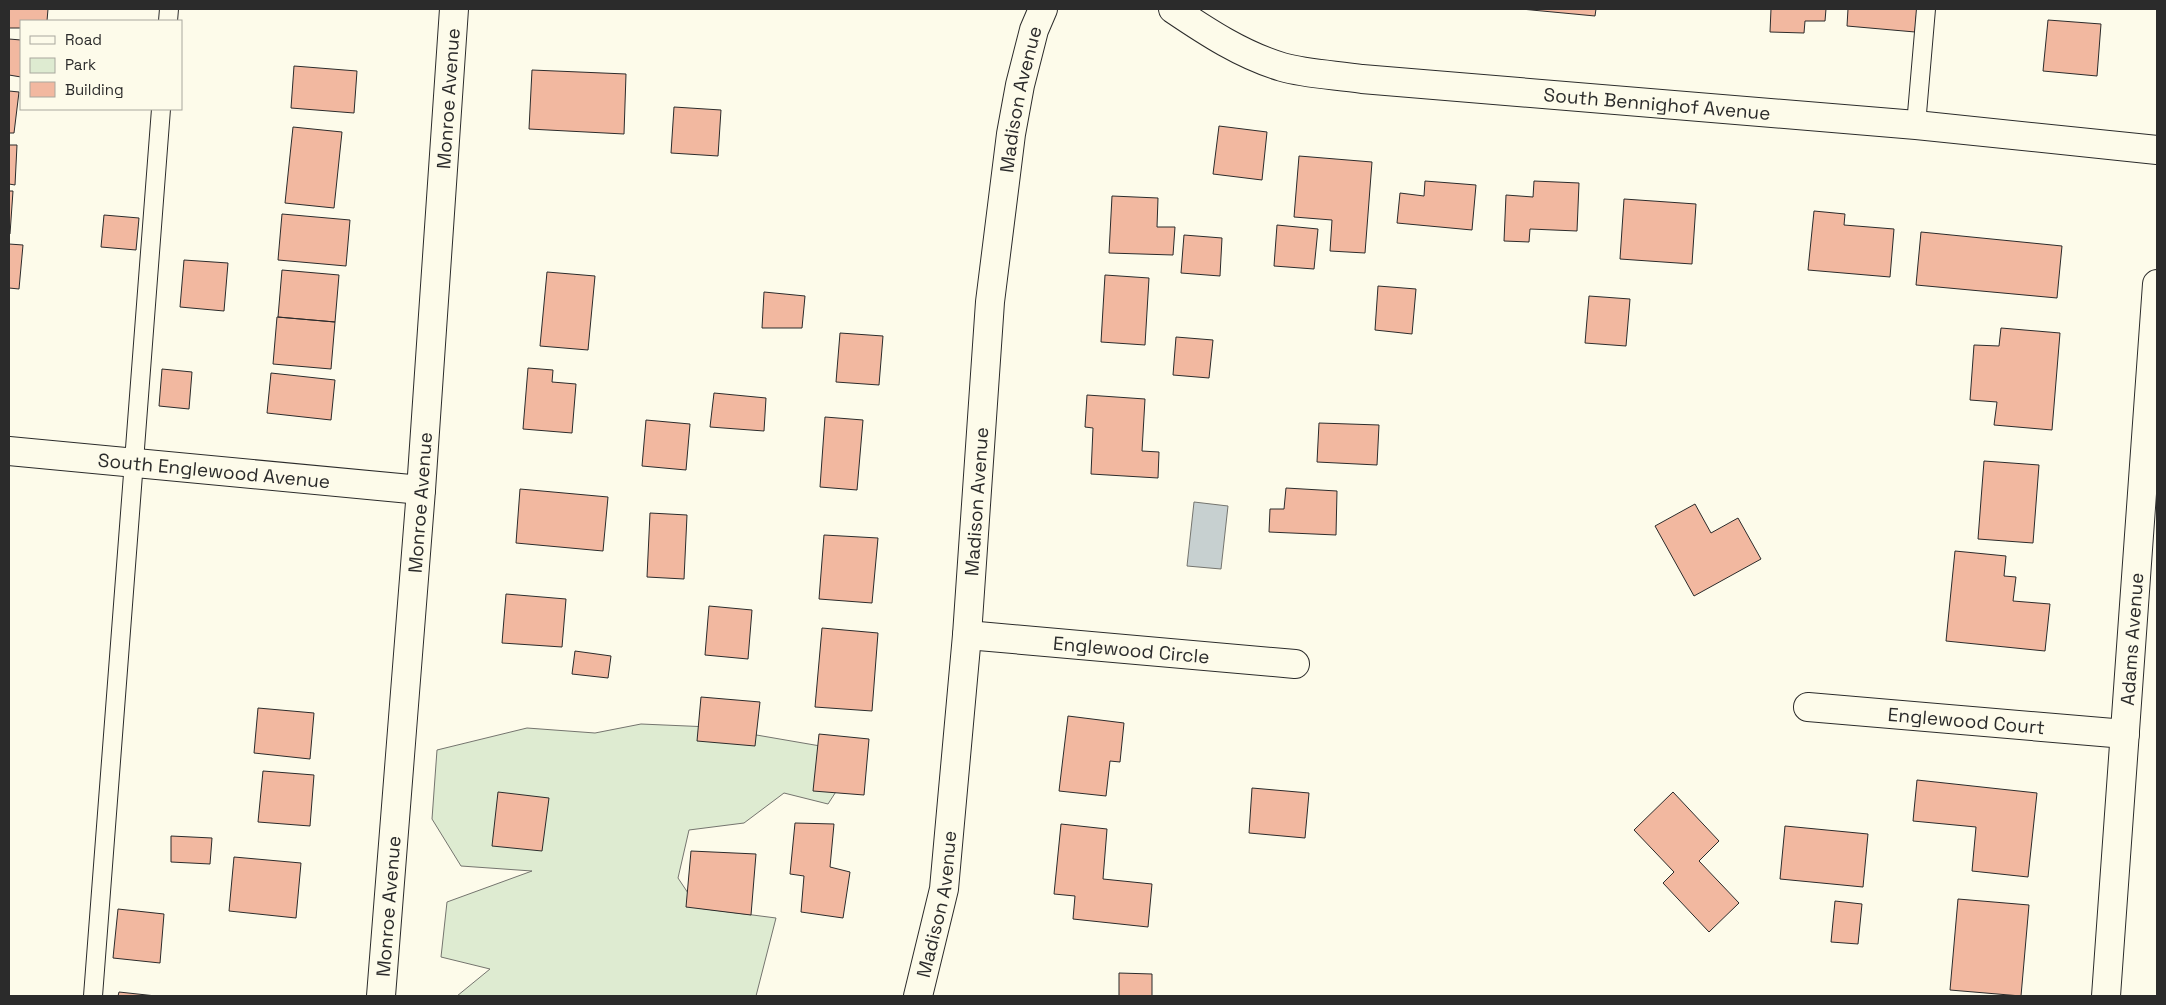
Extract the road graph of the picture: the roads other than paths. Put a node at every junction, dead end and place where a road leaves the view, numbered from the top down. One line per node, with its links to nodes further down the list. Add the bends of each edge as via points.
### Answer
1 (454, 9): 11 (street, Monroe Avenue)
2 (1043, 9): 12 (street, Madison Avenue, via 1034,30 1011,134 992,292)
3 (1173, 9): 6 (street, South Bennighof Avenue, via 1208,33 1282,67 1362,79)
4 (1926, 9): 6 (lane)
5 (161, 110): 10 (lane)
6 (1916, 125): 7 (street, South Bennighof Avenue)
7 (2157, 150)
8 (2157, 284): 15 (street, Adams Avenue)
9 (9, 451): 10 (street, South Englewood Avenue)
10 (134, 463): 11 (street, South Englewood Avenue); 16 (lane)
11 (421, 490): 17 (street, Monroe Avenue)
12 (967, 635): 13 (street, Englewood Circle); 18 (street, Madison Avenue, via 944,889)
13 (1295, 664)
14 (1808, 707): 15 (street, Englewood Court)
15 (2125, 734): 19 (street, Adams Avenue)
16 (93, 996)
17 (381, 996)
18 (918, 996)
19 (2106, 996)

